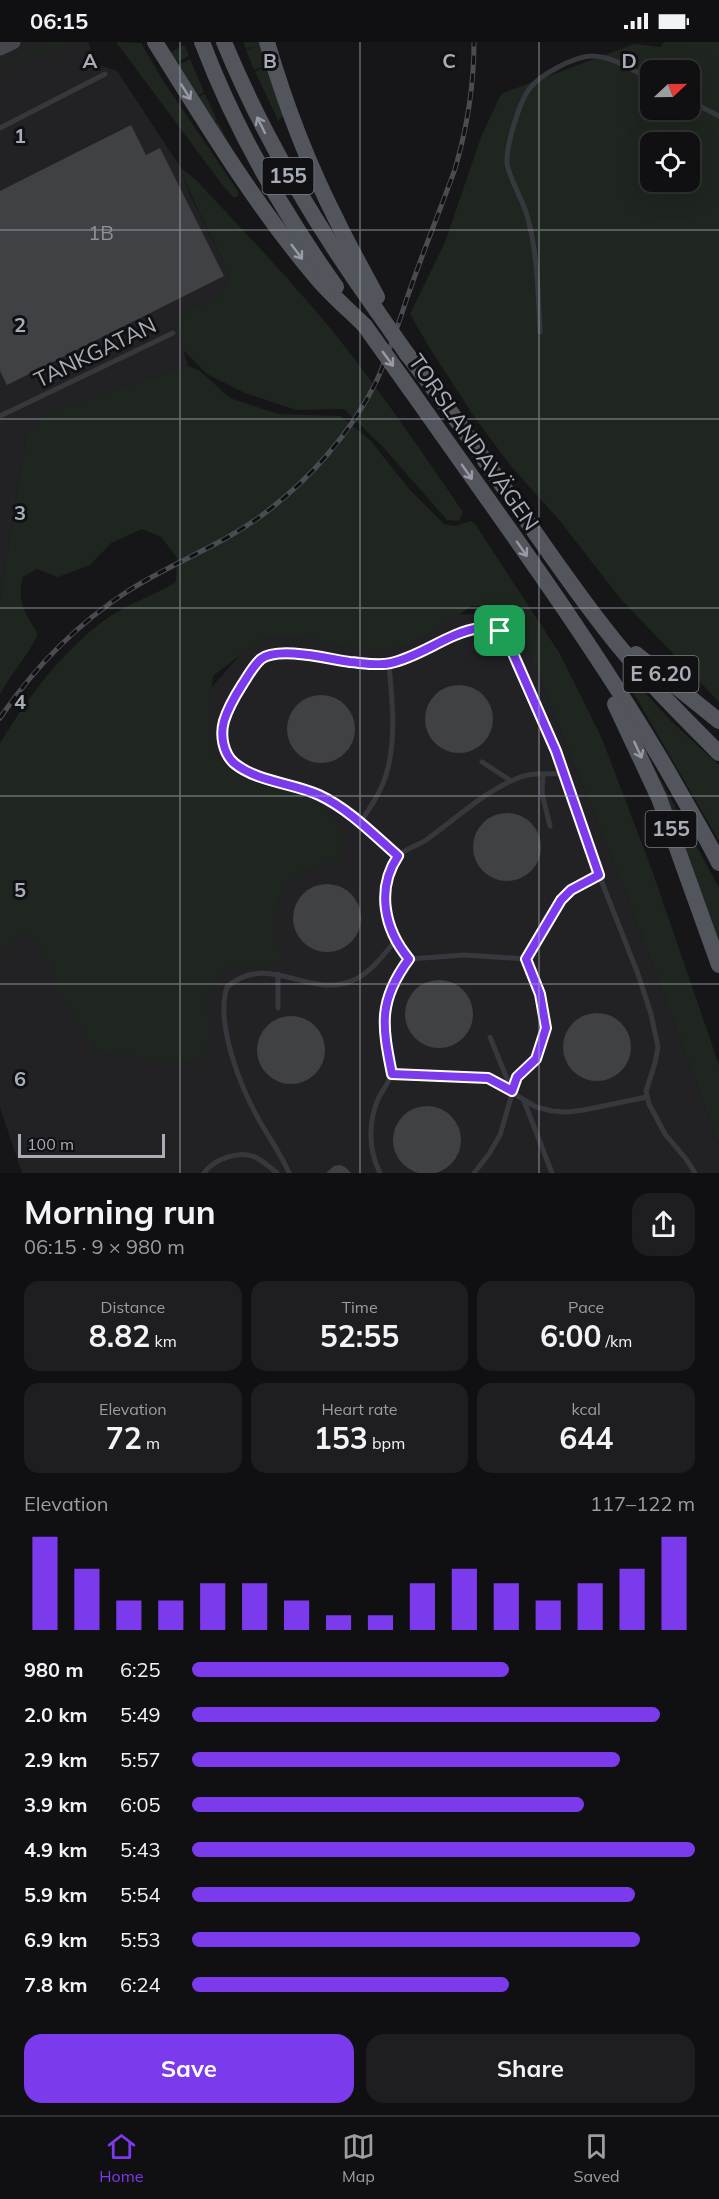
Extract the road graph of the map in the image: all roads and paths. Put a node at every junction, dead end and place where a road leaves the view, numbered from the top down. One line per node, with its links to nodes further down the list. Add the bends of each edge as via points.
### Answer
1 (13, 42): 6 (street)
2 (155, 42): 13 (main road, one-way to 13, via 275,224 317,278)
3 (202, 42): 13 (main road, TORSLANDAVÄGEN / 155, via 270,184)
4 (224, 42): 12 (main road, TORSLANDAVÄGEN / 155, one-way to 4, via 290,179)
5 (267, 42): 12 (main road, via 296,126)
6 (0, 48)
7 (105, 74): 11 (lane)
8 (640, 76): 14 (lane, via 609,60 584,57 535,83 522,100 507,165 530,227)
9 (700, 106): 10 (lane)
10 (719, 116)
11 (0, 128)
12 (380, 310): 17 (main road, TORSLANDAVÄGEN / 155, bridge, via 407,354)
13 (365, 326): 18 (main road, TORSLANDAVÄGEN / 155, one-way to 18, bridge)
14 (540, 332)
15 (173, 333): 16 (lane, TANKGATAN)
16 (0, 416)
17 (603, 627): 20 (main road, E 6.20); 21 (main road, TORSLANDAVÄGEN / 155, via 674,709)
18 (591, 647): 29 (main road, TORSLANDAVÄGEN / 155); 34 (main road, 155, one-way to 34, via 605,686 659,798)
19 (389, 664): 24 (lane, via 465,630 500,631 530,689); 26 (lane, via 391,754 386,777); 26 (lane, via 289,653 262,658 233,699 224,723 222,740 226,754 235,764 320,795)
20 (719, 721)
21 (719, 753)
22 (482, 762): 25 (lane)
23 (543, 774): 24 (lane); 25 (lane); 27 (lane, via 542,793)
24 (564, 774): 30 (lane)
25 (511, 781): 28 (lane)
26 (360, 824): 28 (lane)
27 (550, 826)
28 (398, 856): 31 (lane, via 386,886 387,921)
29 (719, 863)
30 (599, 875): 33 (lane, via 561,900); 40 (lane, via 651,1014 658,1047)
31 (396, 940): 32 (lane); 35 (lane, via 368,970 344,983 314,985)
32 (409, 959): 33 (lane, via 465,955); 38 (lane, via 392,984 384,1020)
33 (526, 959): 39 (lane, via 540,994 546,1028 536,1059 517,1077)
34 (719, 965)
35 (278, 974): 36 (lane); 44 (lane, via 255,973 236,980 227,987 223,1011 231,1052 245,1092)
36 (278, 1008)
37 (490, 1037): 39 (lane)
38 (392, 1074): 39 (lane, via 488,1078); 45 (lane, via 378,1099 370,1128 373,1156)
39 (512, 1091): 41 (lane); 46 (lane, via 500,1135)
40 (647, 1097): 41 (lane, via 567,1112); 48 (lane, via 665,1134)
41 (524, 1101): 47 (lane)
42 (204, 1173): 43 (lane, via 210,1165 232,1156 255,1157)
43 (278, 1173)
44 (289, 1173)
45 (380, 1173)
46 (474, 1173)
47 (552, 1173)
48 (695, 1173)

